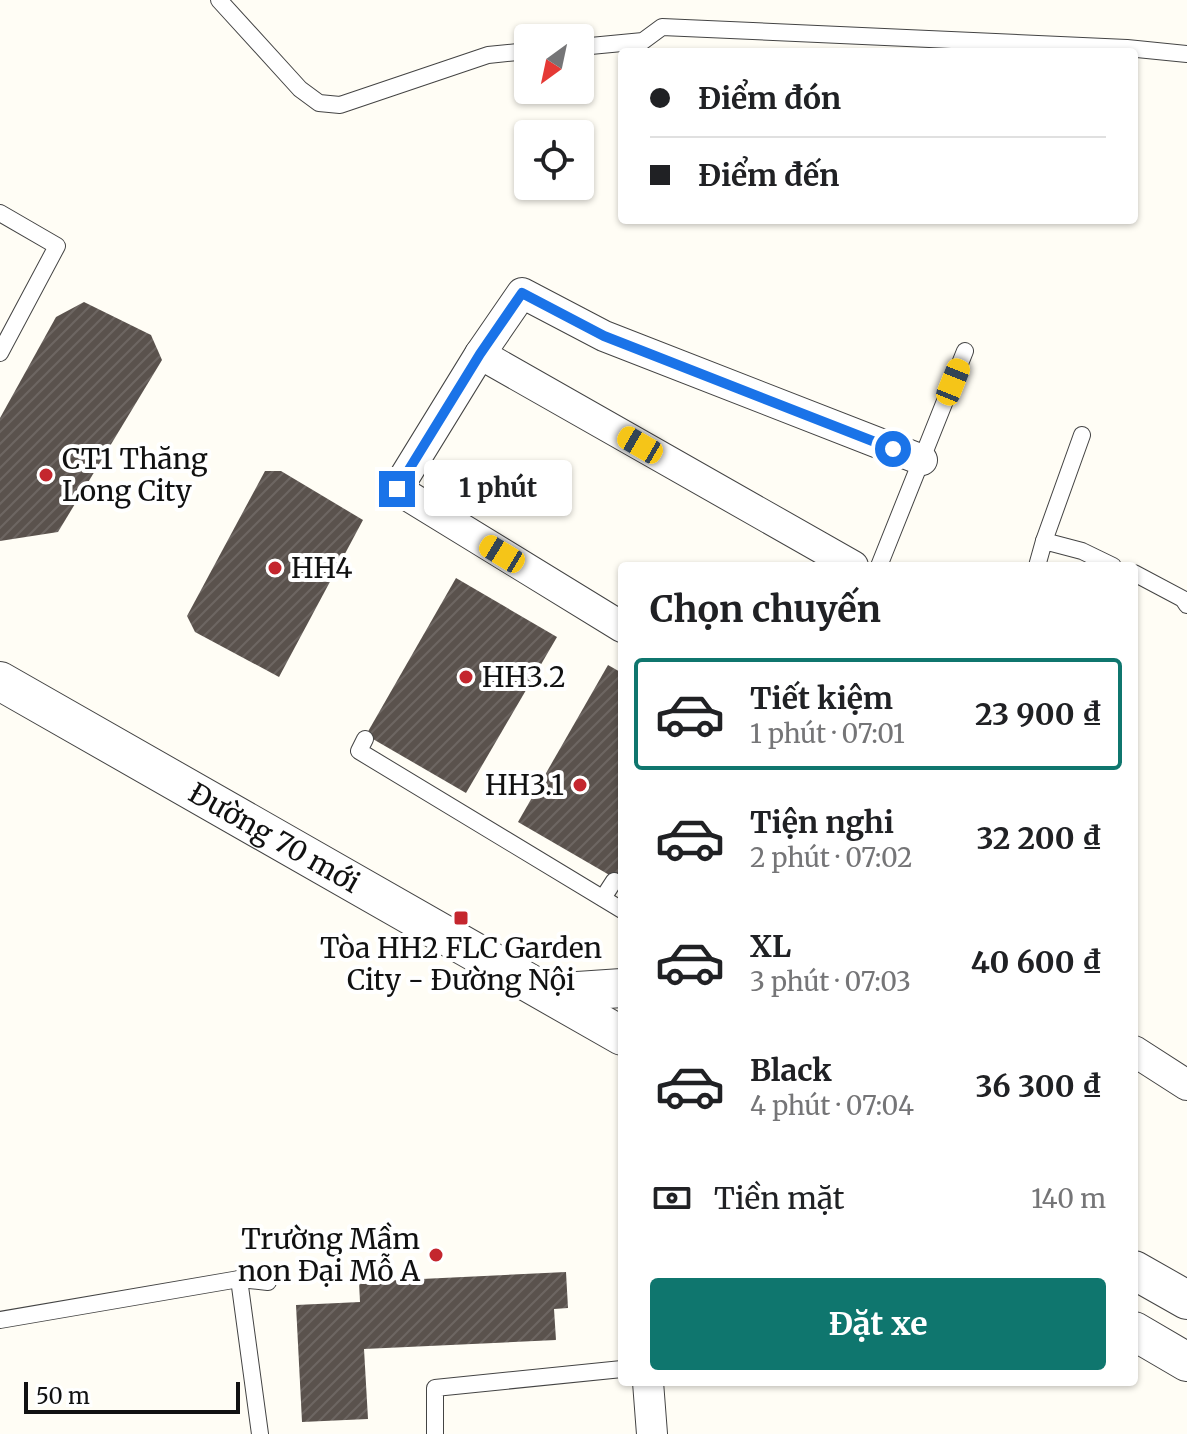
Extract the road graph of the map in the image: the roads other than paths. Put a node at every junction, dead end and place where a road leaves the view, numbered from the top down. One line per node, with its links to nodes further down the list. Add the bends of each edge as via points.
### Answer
1 (219, 0): 5 (lane, via 319,103 340,105 488,55)
2 (594, 46): 3 (lane, via 643,41 662,27)
3 (1127, 48)
4 (1138, 49): 6 (lane)
5 (514, 52)
6 (1187, 54)
7 (0, 213): 9 (lane, via 57,246)
8 (965, 351): 12 (lane)
9 (0, 353)
10 (480, 354): 12 (street, via 522,293 604,336); 14 (street); 20 (street, via 397,489)
11 (1082, 435): 13 (lane)
12 (922, 460): 15 (lane)
13 (1044, 541): 16 (lane); 17 (lane)
14 (846, 562)
15 (881, 562)
16 (1038, 562)
17 (1105, 562)
18 (1138, 575): 19 (lane)
19 (1187, 605)
20 (618, 625)
21 (0, 681): 27 (street, Đường 70 mới)
22 (365, 739): 24 (lane, via 359,751)
23 (614, 881): 24 (lane)
24 (603, 898): 25 (lane)
25 (618, 907)
26 (618, 988): 27 (street)
27 (548, 993): 28 (street, Đường 70 mới)
28 (618, 1034)
29 (1138, 1054): 30 (street)
30 (1187, 1085)
31 (1138, 1272): 34 (street)
32 (239, 1279): 33 (lane); 35 (lane); 40 (lane)
33 (268, 1282)
34 (1187, 1300)
35 (0, 1320)
36 (1138, 1333): 37 (street)
37 (1187, 1362)
38 (618, 1369): 41 (lane, via 435,1388)
39 (648, 1386): 42 (street)
40 (260, 1434)
41 (435, 1434)
42 (652, 1434)

